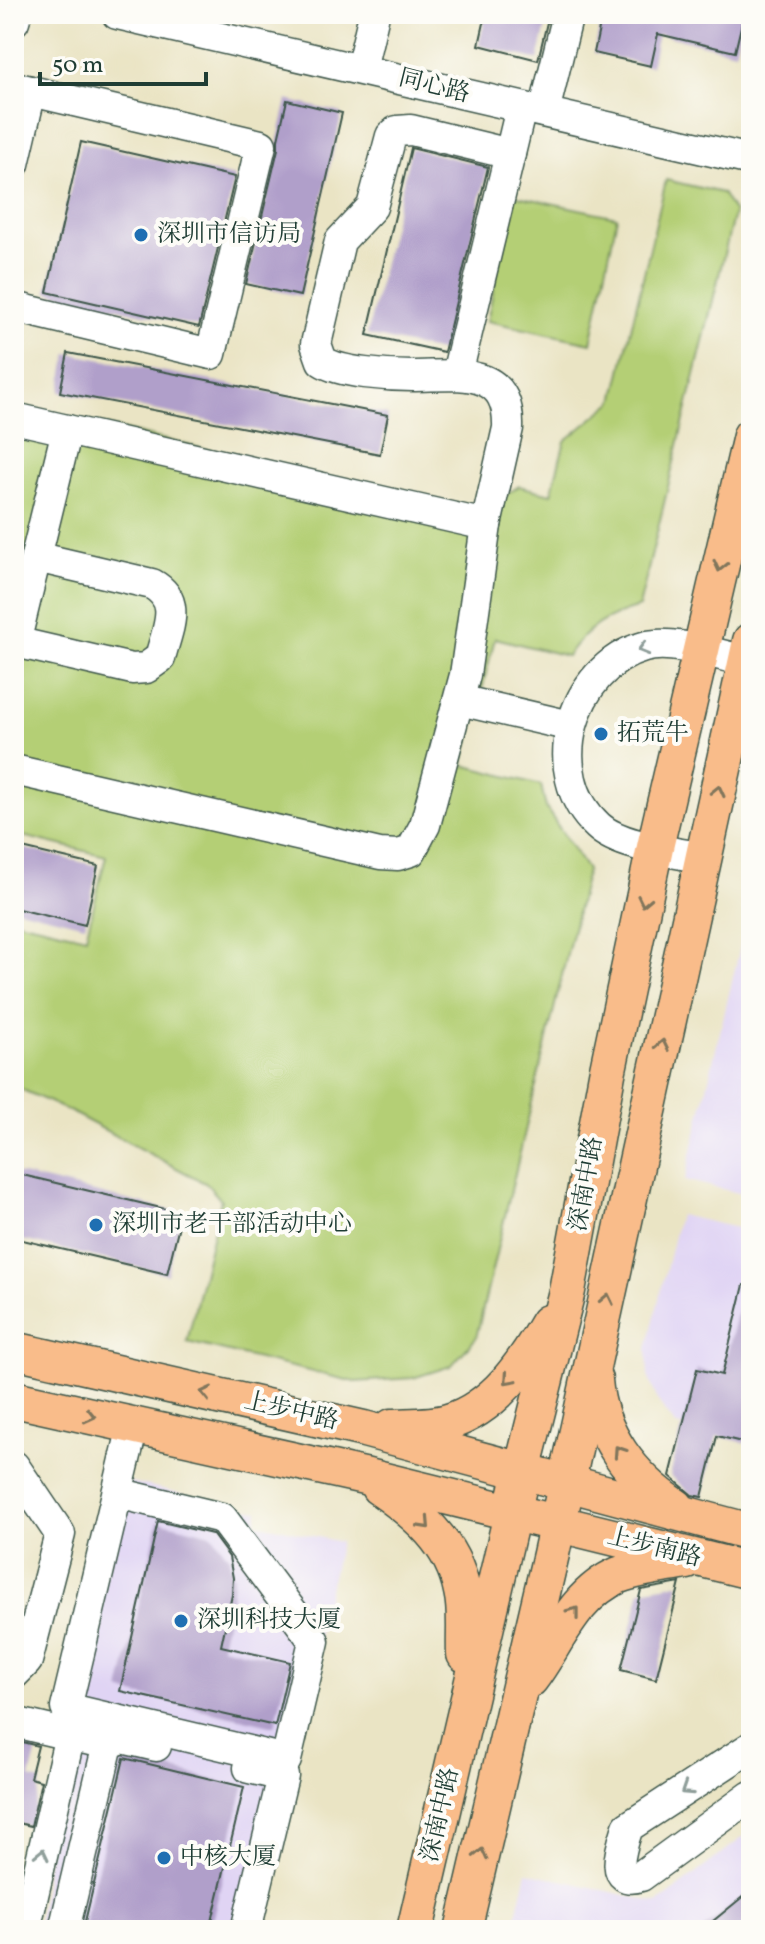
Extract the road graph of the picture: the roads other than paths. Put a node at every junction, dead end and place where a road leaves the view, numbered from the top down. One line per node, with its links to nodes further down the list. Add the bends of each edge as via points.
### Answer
1 (16, 14): 5 (street)
2 (117, 14): 6 (street, 同心路)
3 (374, 14): 6 (street)
4 (568, 14): 8 (street)
5 (14, 21)
6 (361, 69): 8 (street, 同心路)
7 (23, 89): 11 (street); 12 (street, via 261,145 211,354)
8 (533, 110): 9 (street); 10 (street, 同心路)
9 (510, 154): 13 (street); 13 (street, via 403,129 391,136 372,207 340,241 317,353 328,365 398,375)
10 (751, 160)
11 (14, 164)
12 (14, 307)
13 (457, 374): 17 (street, via 496,389 508,415)
14 (14, 418): 15 (street)
15 (67, 430): 17 (street); 18 (street)
16 (751, 436): 21 (main road, 深南中路, one-way to 21)
17 (486, 525): 22 (street)
18 (36, 557): 19 (street); 19 (street, via 165,591 172,606 160,658 146,668 132,669)
19 (15, 645)
20 (749, 651): 21 (street); 26 (main road, 深南中路, one-way to 20)
21 (701, 652): 23 (street, one-way to 23, via 658,645 626,654 594,680); 25 (main road, 深南中路)
22 (459, 700): 23 (street); 24 (street, via 425,825 411,851 398,855)
23 (571, 726): 25 (street, via 571,776 586,812 608,833)
24 (14, 770)
25 (655, 847): 26 (street); 27 (main road, 深南中路, one-way to 27)
26 (703, 858): 28 (main road, 深南中路, one-way to 26)
27 (567, 1291): 32 (main road, one-way to 32, via 531,1353 494,1396 474,1410 448,1422); 34 (main road, 深南中路)
28 (596, 1348): 36 (main road, 深南中路); 39 (main road, one-way to 28, via 646,1485 611,1439 595,1393)
29 (14, 1350): 32 (main road, 上步中路, one-way to 29)
30 (14, 1399): 31 (main road, 上步中路, one-way to 31)
31 (133, 1426): 35 (main road, 上步中路); 37 (street)
32 (364, 1429): 34 (main road, 上步中路)
33 (14, 1466): 44 (street, via 60,1534 27,1661)
34 (522, 1471): 36 (main road, 上步中路); 38 (main road, 深南中路)
35 (364, 1476): 38 (main road, 上步中路); 46 (main road, one-way to 46, via 417,1515 455,1566 465,1617)
36 (566, 1484): 39 (main road, 上步南路); 40 (main road, 深南中路)
37 (117, 1493): 37 (street, via 222,1518 314,1641 286,1760 66,1708)
38 (513, 1513): 40 (main road, 上步中路); 46 (main road, 深南中路)
39 (699, 1519): 41 (main road, 上步南路)
40 (557, 1524): 42 (main road, 上步南路); 45 (main road, 深南中路)
41 (751, 1532)
42 (700, 1559): 43 (main road, 上步南路); 45 (main road, one-way to 42, via 570,1616 597,1588 618,1576)
43 (751, 1571)
44 (14, 1674)
45 (515, 1700): 57 (main road, 深南中路, one-way to 45)
46 (465, 1708): 56 (main road, 深南中路)
47 (14, 1722): 48 (street)
48 (70, 1735): 49 (street); 53 (street, one-way to 48)
49 (108, 1744): 51 (street); 54 (street); 55 (street, via 122,1738 283,1776)
50 (751, 1747): 52 (street, one-way to 52, via 628,1827 620,1857 622,1873 641,1876)
51 (166, 1762)
52 (751, 1796)
53 (25, 1930)
54 (64, 1930)
55 (246, 1930)
56 (415, 1930)
57 (463, 1930)

